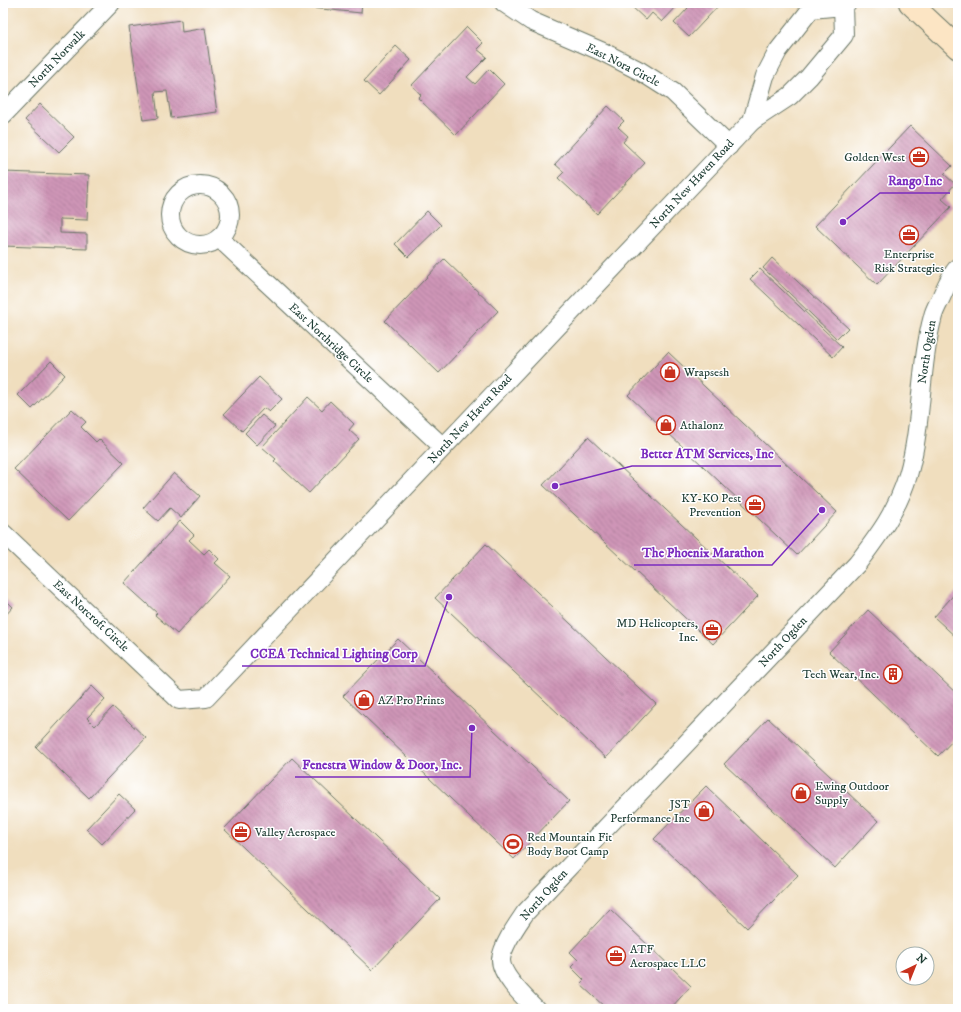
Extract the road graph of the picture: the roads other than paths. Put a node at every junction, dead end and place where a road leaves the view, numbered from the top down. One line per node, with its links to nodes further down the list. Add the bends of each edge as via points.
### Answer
1 (111, 3): 6 (street, North Norwalk)
2 (504, 3): 8 (street, East Nora Circle, via 532,21 603,52 673,92)
3 (910, 3): 5 (main road)
4 (845, 5): 7 (street, North New Haven Road, via 844,35 790,96); 7 (street, North New Haven Road, via 811,9 778,51 765,76)
5 (958, 48)
6 (3, 115)
7 (752, 121): 8 (street, North New Haven Road)
8 (728, 146): 11 (street, North New Haven Road)
9 (219, 238): 11 (street, East Northridge Circle)
10 (958, 267): 14 (street, North Ogden, via 952,274 933,314 925,353 914,446 899,502 884,528 857,564 525,913 509,937 501,960 506,975)
11 (443, 447): 13 (street, North New Haven Road, via 206,698)
12 (3, 533): 13 (street, East Norcroft Circle)
13 (179, 700)
14 (536, 1009)

